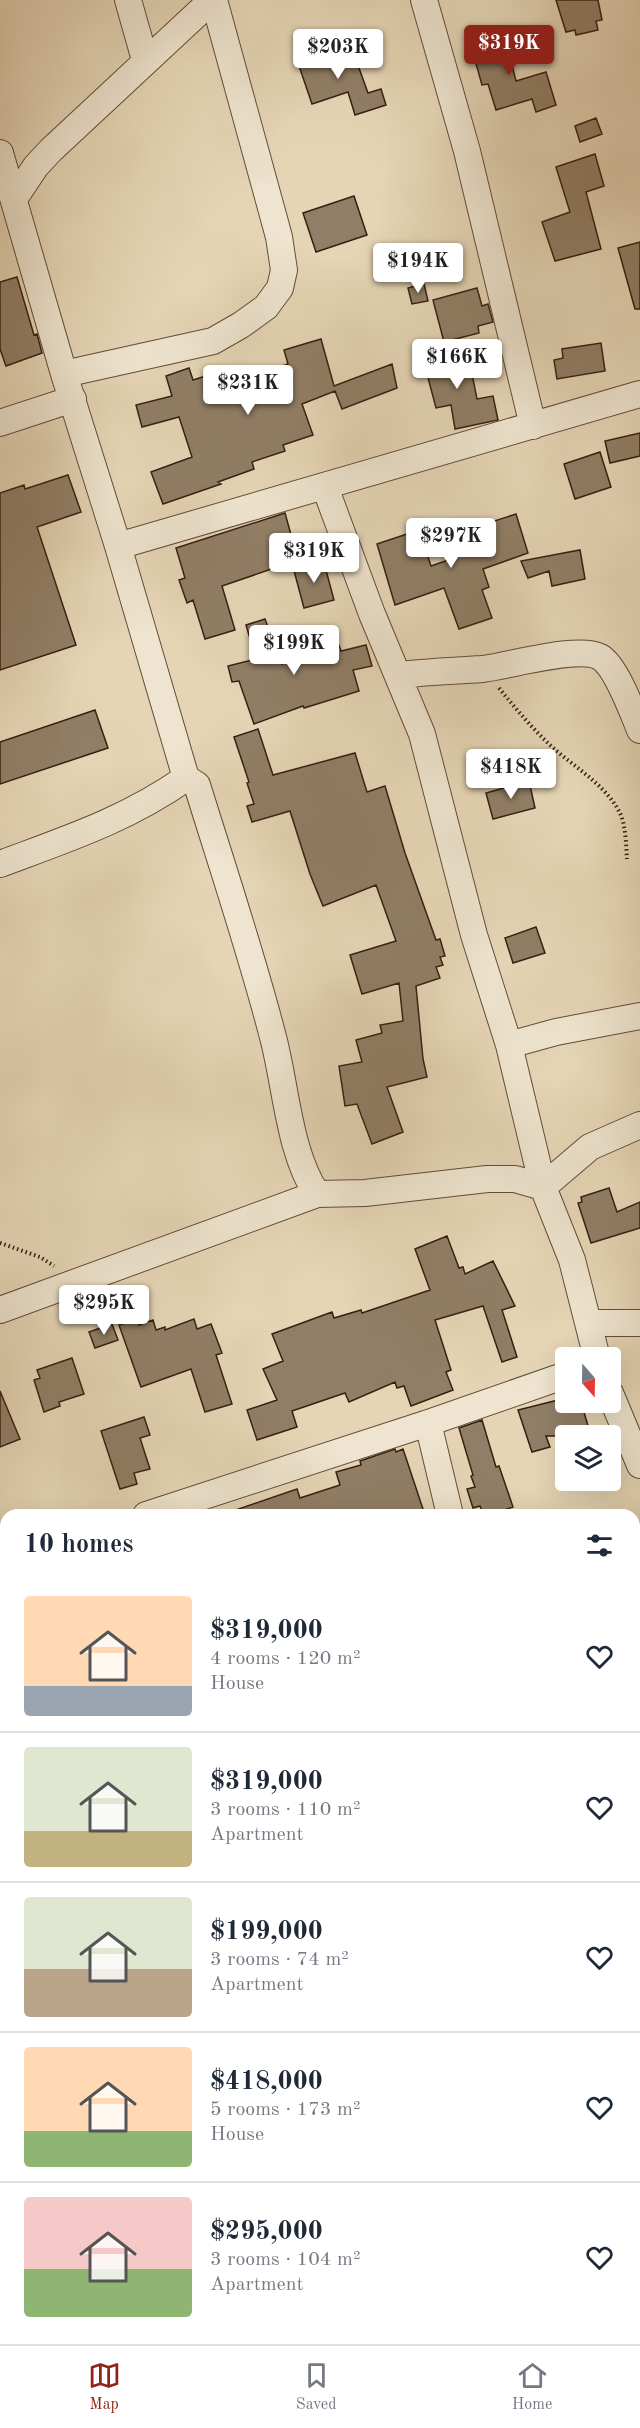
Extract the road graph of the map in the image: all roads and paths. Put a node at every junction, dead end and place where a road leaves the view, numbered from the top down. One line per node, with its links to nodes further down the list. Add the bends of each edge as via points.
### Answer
1 (128, 0): 4 (street)
2 (213, 0): 4 (street); 7 (street, via 279,237 284,270 280,288 266,307 213,341)
3 (424, 0): 11 (street, via 483,213)
4 (146, 60): 6 (street, via 36,166)
5 (0, 153): 6 (street)
6 (7, 188): 7 (street)
7 (64, 374): 9 (street)
8 (640, 394): 11 (street)
9 (73, 399): 10 (street); 13 (street)
10 (0, 423)
11 (533, 426): 12 (street)
12 (325, 487): 13 (street); 15 (street)
13 (118, 546): 17 (street)
14 (483, 669): 15 (street); 16 (street, via 563,655 587,653 600,657 621,687); 18 (path, via 551,745 609,798 620,814)
15 (399, 675): 21 (street, via 422,734 474,935)
16 (640, 730)
17 (186, 778): 19 (street, via 116,820); 24 (street, via 197,785 252,959 300,1160)
18 (627, 859)
19 (0, 864)
20 (640, 1016): 21 (street)
21 (509, 1045): 23 (street)
22 (640, 1125): 23 (street, via 590,1147)
23 (543, 1187): 24 (street, via 515,1179 487,1179 365,1193); 28 (street, via 572,1260)
24 (317, 1194): 26 (street)
25 (0, 1243): 26 (path, via 40,1257)
26 (78, 1282): 27 (street)
27 (0, 1310)
28 (590, 1323): 29 (street); 30 (street)
29 (640, 1323)
30 (595, 1347)
31 (555, 1379): 33 (street)
32 (619, 1413): 34 (street)
33 (428, 1424): 35 (street); 36 (street)
34 (640, 1463)
35 (165, 1509)
36 (449, 1509)

